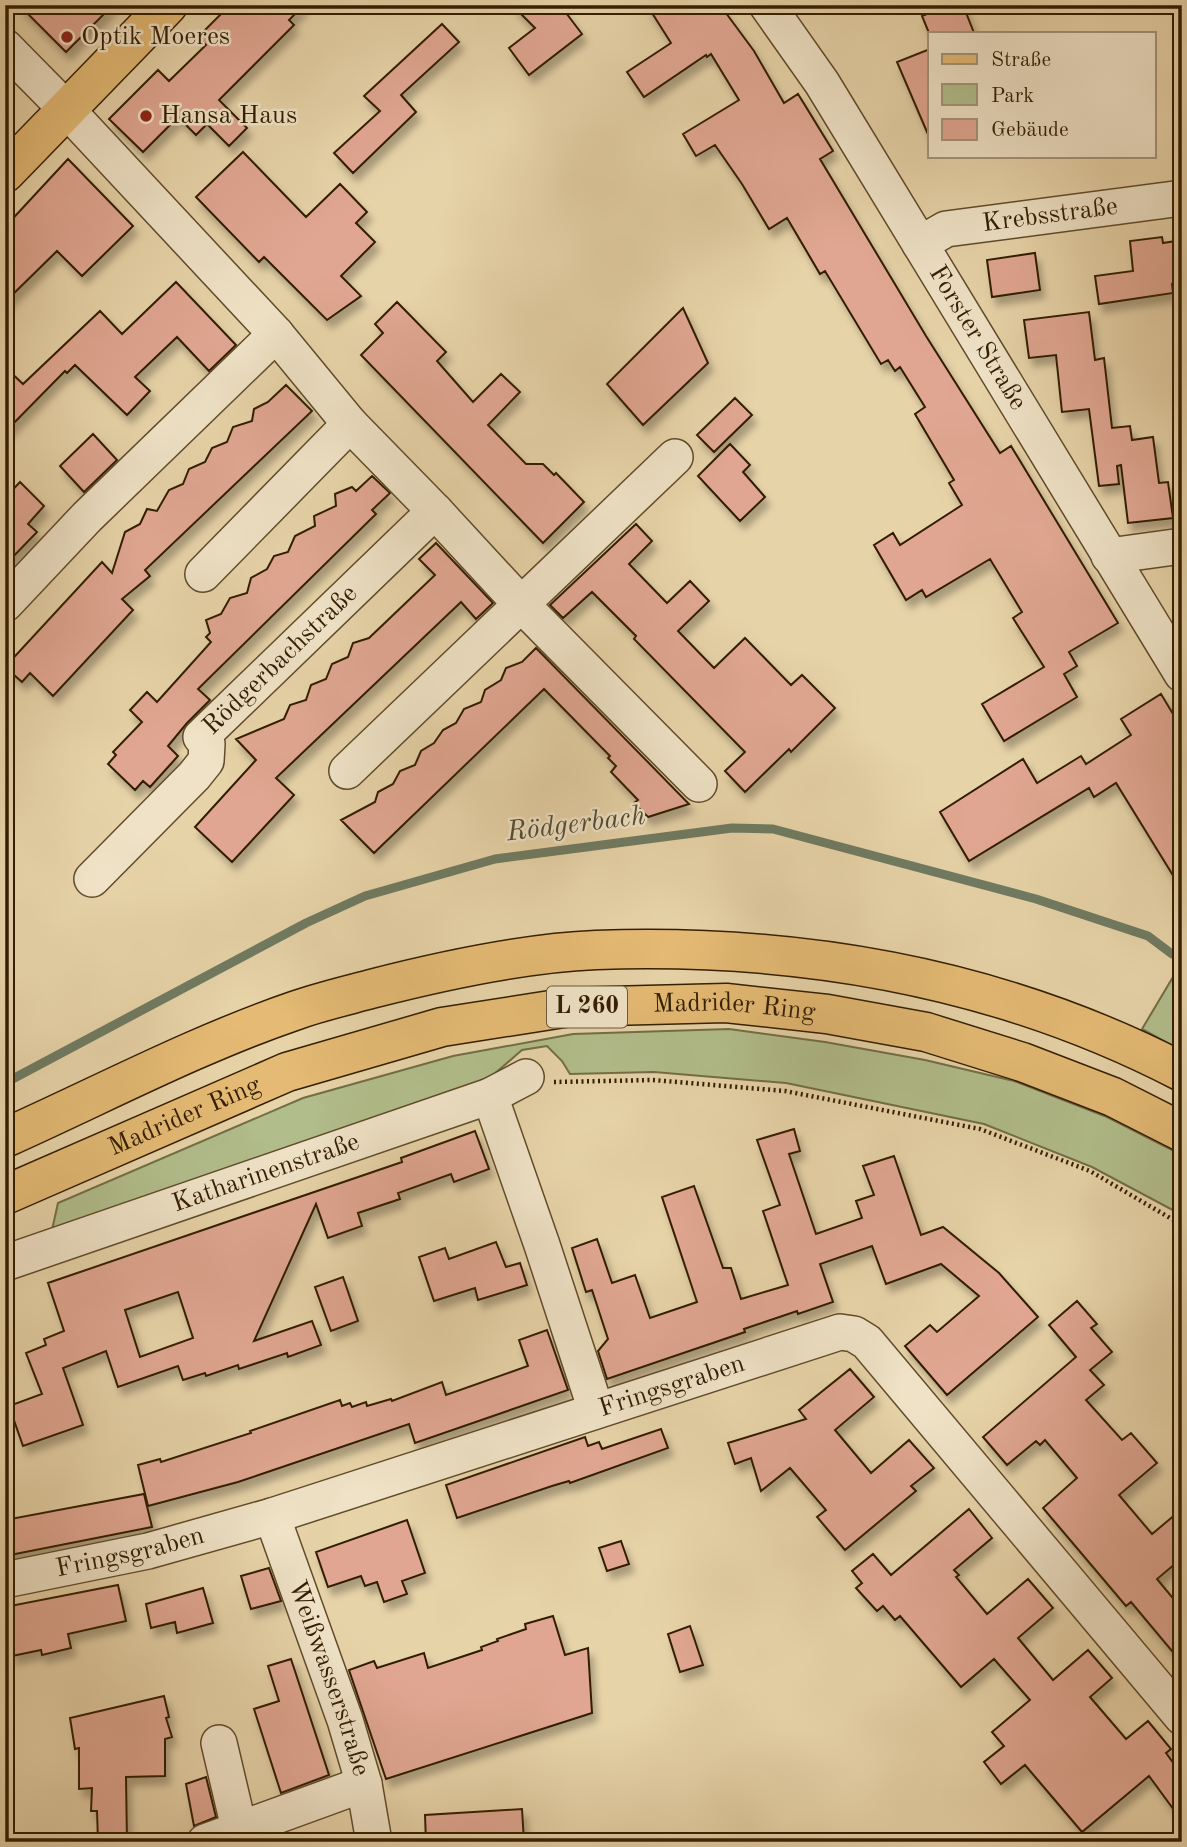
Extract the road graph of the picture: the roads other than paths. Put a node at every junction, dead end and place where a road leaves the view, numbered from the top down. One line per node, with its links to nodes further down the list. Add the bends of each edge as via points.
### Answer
1 (168, 5): 4 (main road)
2 (767, 5): 7 (street, Forster Straße, via 822,83)
3 (5, 47): 4 (street)
4 (66, 109): 5 (main road); 8 (street)
5 (5, 173)
6 (1182, 198): 7 (street, Krebsstraße, via 946,229)
7 (920, 244): 13 (street, Forster Straße)
8 (276, 334): 9 (street); 16 (street, via 87,517)
9 (350, 424): 11 (street); 14 (street)
10 (675, 457): 15 (street)
11 (435, 511): 15 (street); 20 (street, Rödgerbachstraße, via 201,737 207,744 206,761)
12 (1182, 546): 13 (street)
13 (1109, 556): 17 (street, Forster Straße)
14 (203, 574)
15 (520, 603): 18 (street); 19 (street)
16 (5, 604)
17 (1182, 674)
18 (347, 771)
19 (699, 785)
20 (92, 879)
21 (1182, 1072): 25 (main road, Madrider Ring / L 260, via 1136,1048 1045,1012 855,964 726,950 593,950 429,974 297,1010 241,1030)
22 (526, 1077): 23 (street, Katharinenstraße)
23 (489, 1096): 27 (street, Katharinenstraße); 28 (street)
24 (1182, 1132): 26 (main road, Madrider Ring / L 260, via 1113,1097 926,1032 827,1014 726,1003 570,1007 442,1027 287,1072)
25 (5, 1138)
26 (5, 1195)
27 (5, 1263)
28 (596, 1410): 29 (street, Fringsgraben); 31 (street, Fringsgraben, via 840,1332 854,1334 867,1342)
29 (272, 1516): 30 (street, Fringsgraben, via 148,1551); 33 (street, Weißwasserstraße)
30 (5, 1580)
31 (1182, 1717)
32 (219, 1743): 34 (street)
33 (364, 1784): 34 (street); 36 (street, Weißwasserstraße)
34 (239, 1828): 35 (street)
35 (205, 1842)
36 (374, 1842)

